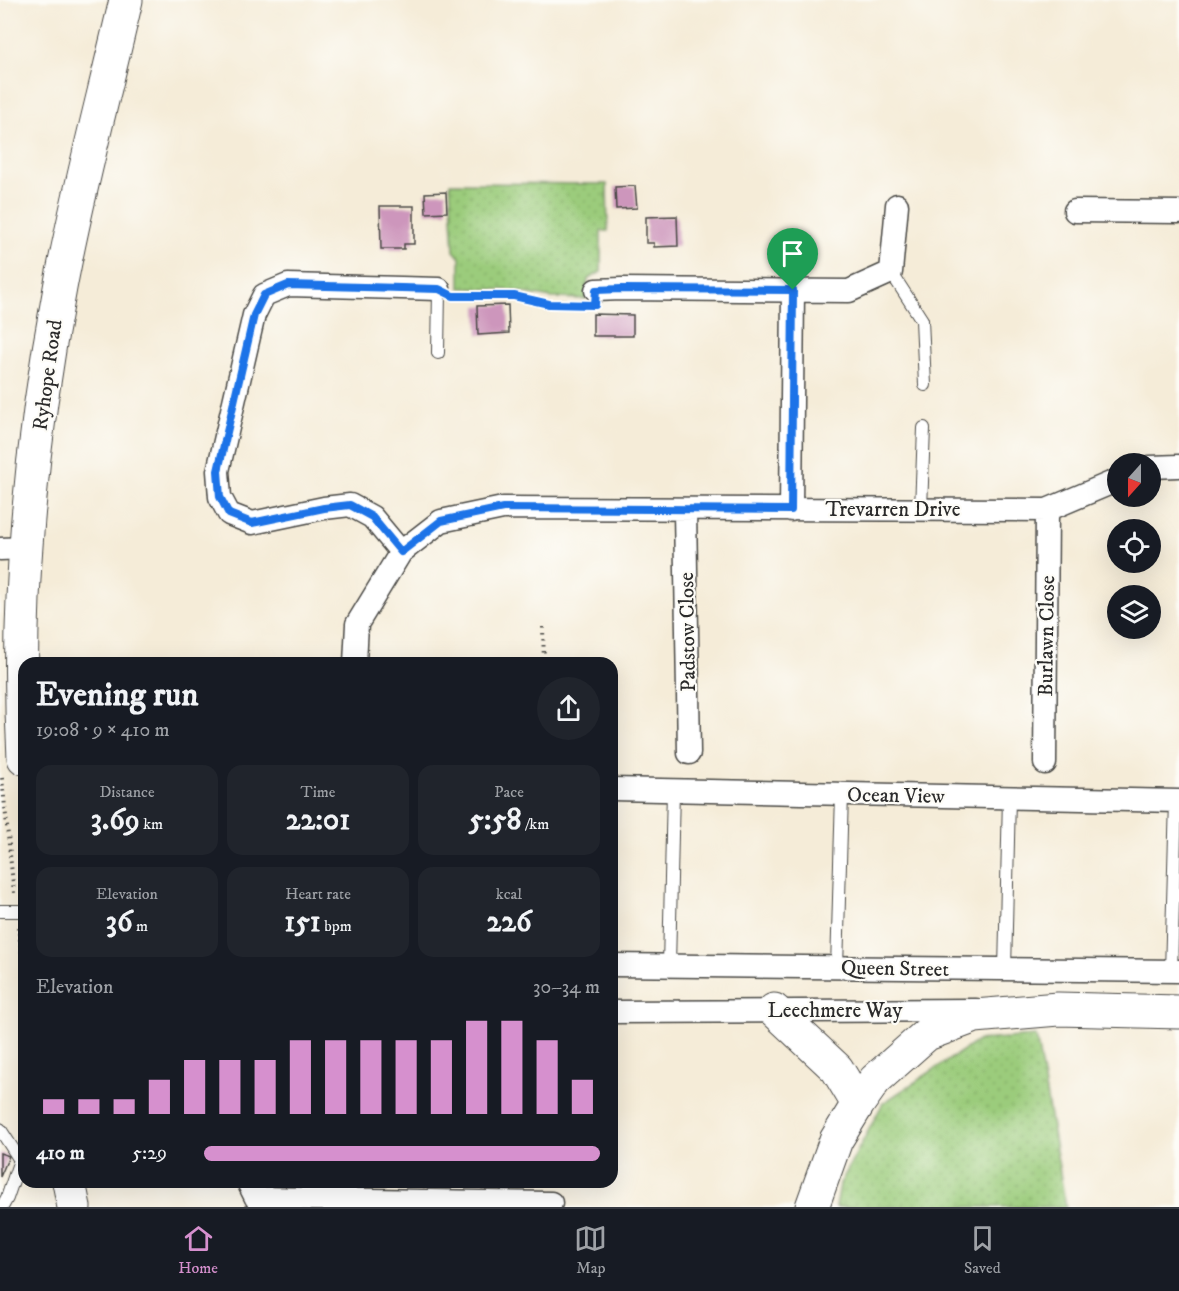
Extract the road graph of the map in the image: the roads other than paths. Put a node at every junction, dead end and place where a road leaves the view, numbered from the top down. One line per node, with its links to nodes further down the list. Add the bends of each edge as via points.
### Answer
1 (126, 0): 19 (main road, Ryhope Road, via 60,288)
2 (897, 205): 5 (street)
3 (1075, 211): 4 (street)
4 (1179, 212)
5 (891, 272): 8 (street, via 849,291); 10 (lane, via 922,320)
6 (439, 289): 9 (lane); 20 (street, via 288,285 264,295 254,315 218,471 220,497 229,514 252,523 350,505 372,517)
7 (596, 290): 8 (street)
8 (793, 290): 17 (street)
9 (438, 353)
10 (925, 385)
11 (924, 428): 15 (lane)
12 (1179, 466): 13 (street)
13 (1161, 467)
14 (1107, 485): 18 (street, Trevarren Drive)
15 (921, 509): 17 (street, Trevarren Drive); 18 (street, Trevarren Drive)
16 (686, 510): 17 (street, Trevarren Drive); 20 (street, Trevarren Drive, via 503,508 441,521); 24 (street, Padstow Close)
17 (791, 510)
18 (1047, 510): 25 (street, Burlawn Close)
19 (13, 549): 21 (main road, Ryhope Road)
20 (401, 552): 22 (street, Trevarren Drive, via 357,624)
21 (20, 657)
22 (355, 657)
23 (18, 691): 26 (main road, Ryhope Road)
24 (689, 753)
25 (1045, 763)
26 (13, 764)
27 (618, 789): 28 (street, Ocean View)
28 (673, 790): 29 (street, Ocean View); 35 (lane)
29 (842, 794): 30 (street, Ocean View); 36 (lane)
30 (1009, 797): 31 (street, Ocean View); 37 (lane)
31 (1177, 801): 38 (lane)
32 (0, 911): 33 (lane)
33 (18, 911)
34 (618, 966): 35 (street, Queen Street)
35 (669, 966): 36 (street, Queen Street)
36 (837, 968): 37 (street, Queen Street)
37 (1005, 970): 38 (street, Queen Street)
38 (1175, 971)
39 (1058, 1009): 40 (street, Leechmere Way); 42 (main road); 43 (main road, via 975,1016 927,1034 875,1080)
40 (774, 1010): 41 (street, Leechmere Way); 43 (main road, via 837,1069)
41 (618, 1012)
42 (1179, 1012)
43 (858, 1104): 52 (main road, via 836,1140)
44 (0, 1129): 45 (lane)
45 (18, 1157)
46 (18, 1166): 50 (lane)
47 (70, 1188): 51 (main road)
48 (252, 1188): 49 (street, via 256,1198)
49 (551, 1203)
50 (2, 1207)
51 (74, 1207)
52 (812, 1207)

